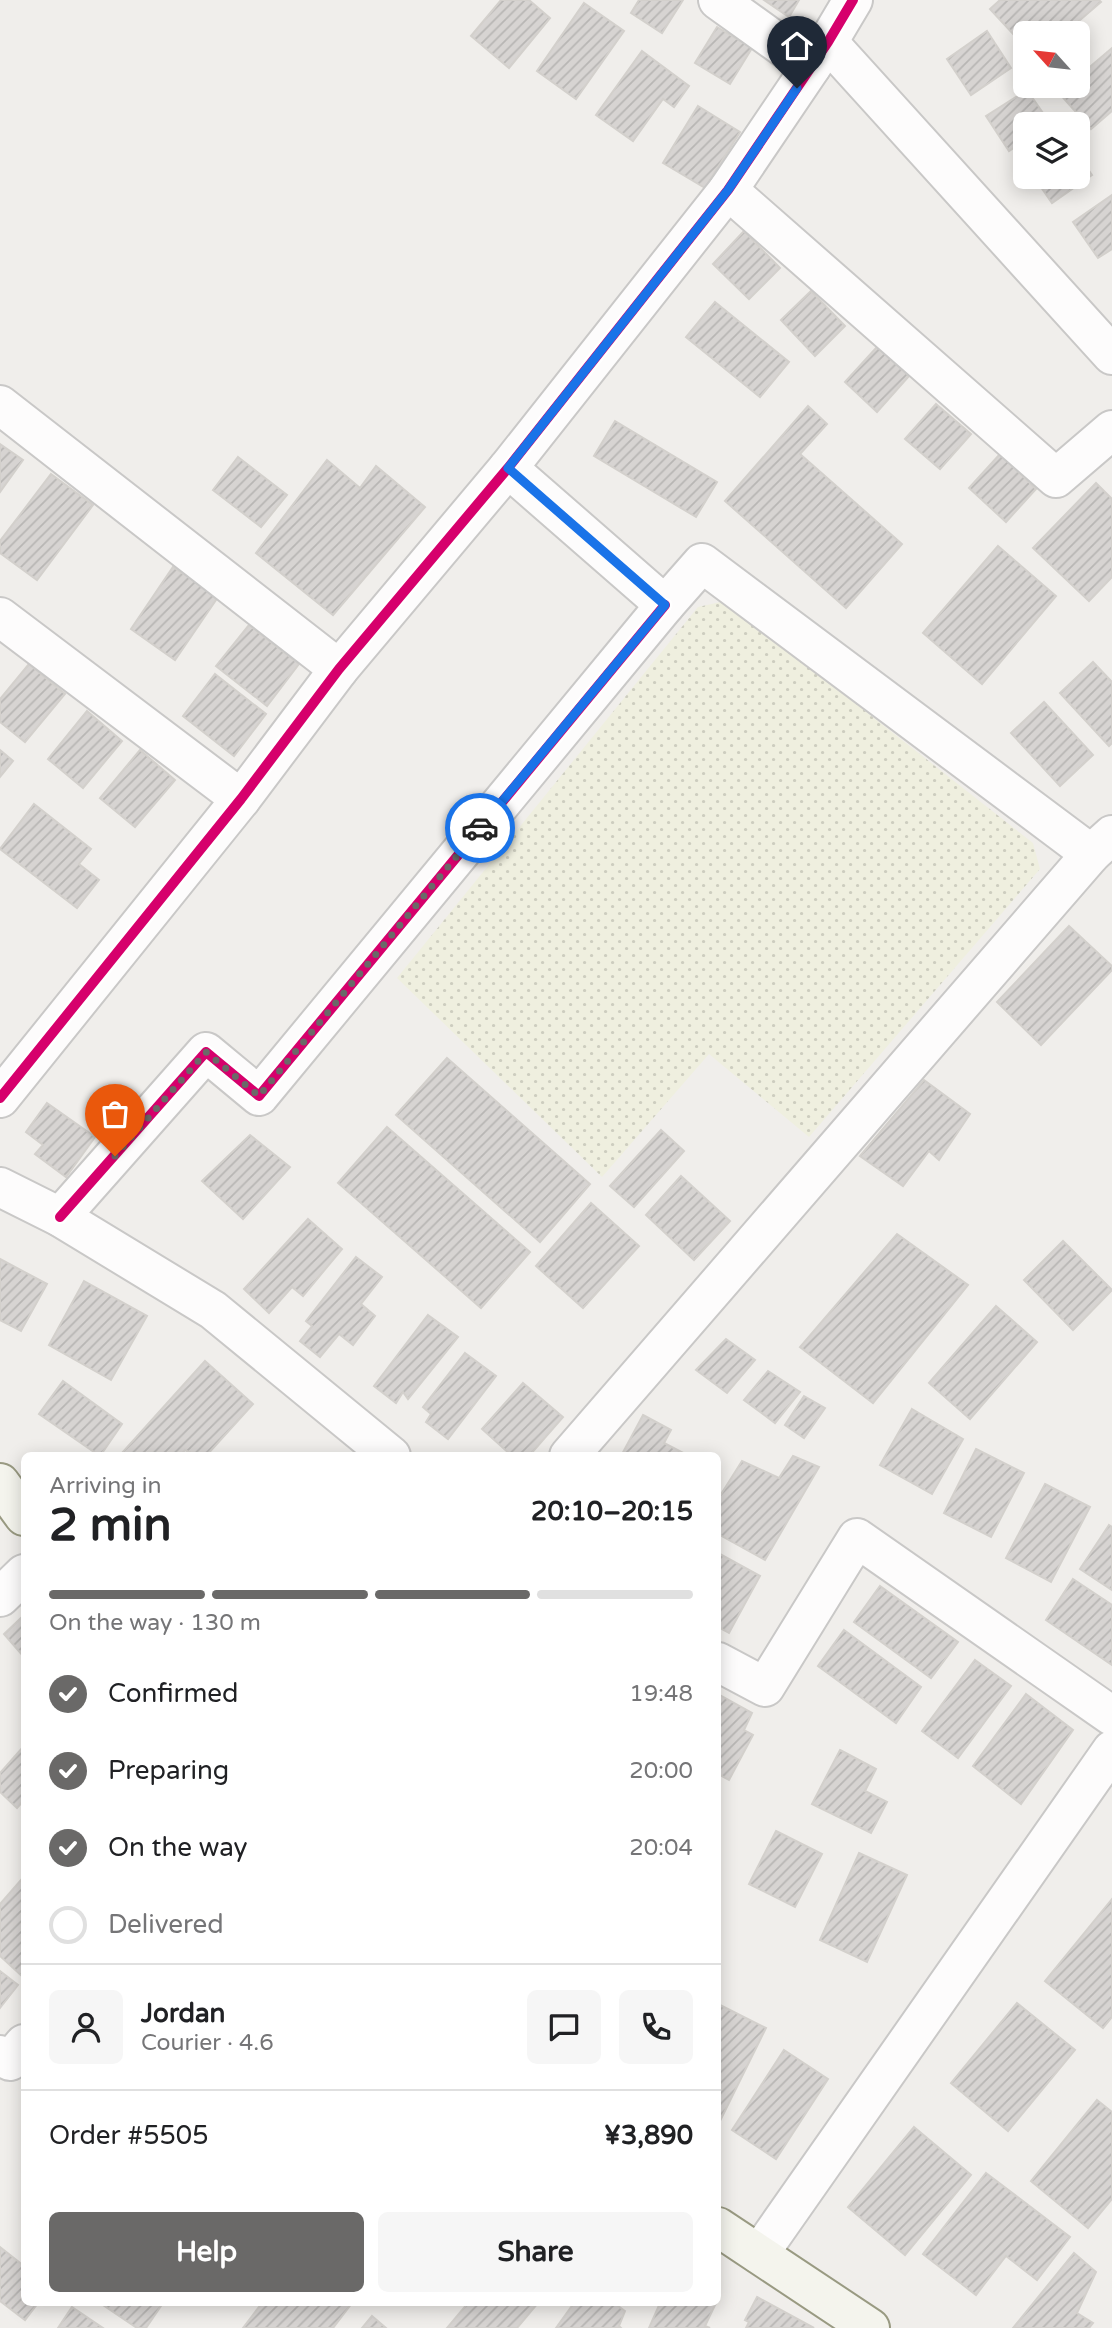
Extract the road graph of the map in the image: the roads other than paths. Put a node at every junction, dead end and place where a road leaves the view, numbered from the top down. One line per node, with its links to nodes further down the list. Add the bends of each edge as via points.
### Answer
1 (718, 0): 3 (street)
2 (847, 3): 3 (street)
3 (820, 54): 4 (street); 5 (street)
4 (728, 190): 7 (street, via 1056,478); 8 (street)
5 (1112, 355)
6 (0, 405): 11 (street)
7 (1112, 430)
8 (508, 468): 9 (street); 11 (street)
9 (665, 605): 13 (street, via 702,563); 16 (street, via 259,1096 206,1052)
10 (0, 617): 12 (street)
11 (339, 668): 12 (street)
12 (241, 799): 14 (street)
13 (1101, 845): 18 (street)
14 (0, 1098)
15 (0, 1187): 16 (street)
16 (61, 1217): 17 (street, via 213,1310)
17 (386, 1452)
18 (572, 1452)
19 (0, 1483): 20 (street)
20 (21, 1512)
21 (21, 1577): 22 (street)
22 (0, 1597)
23 (721, 1664): 24 (street, via 765,1687 857,1538)
24 (1112, 1716)
25 (1112, 1749): 27 (street)
26 (721, 2229): 27 (street)
27 (759, 2254): 28 (street)
28 (870, 2328)

